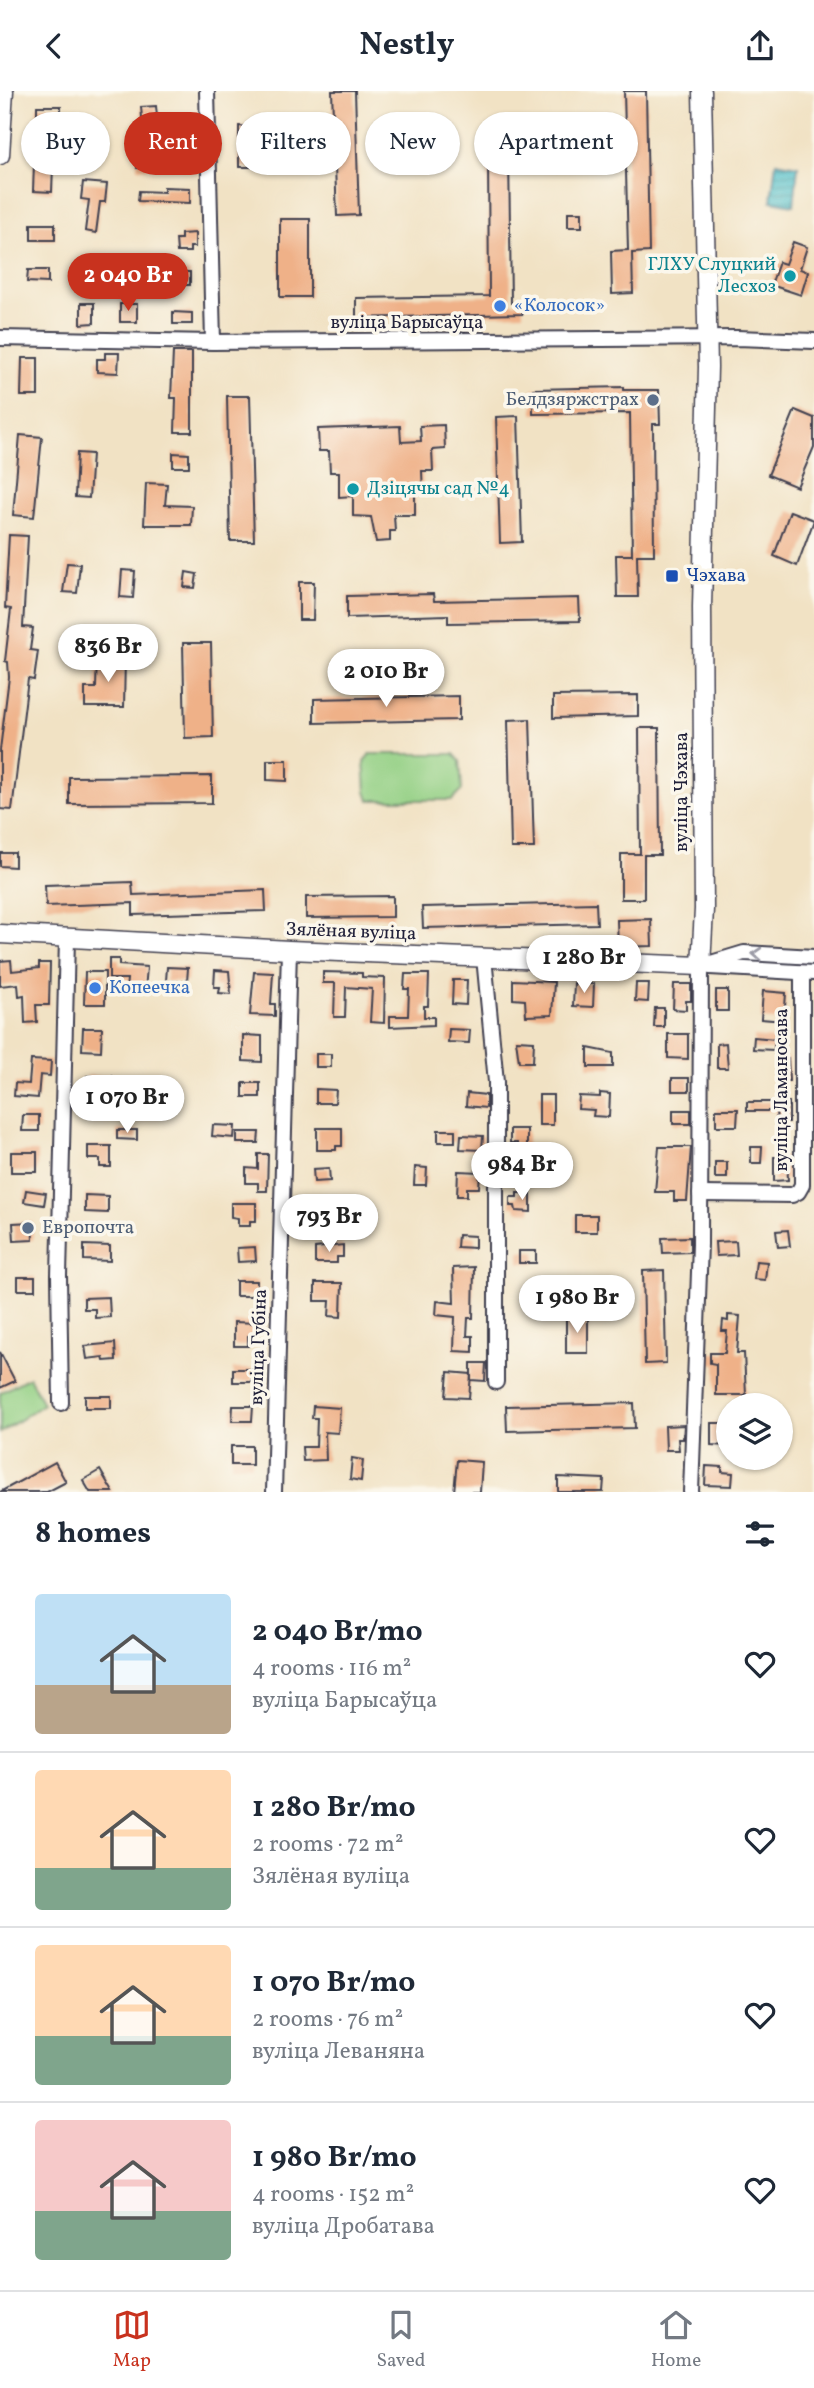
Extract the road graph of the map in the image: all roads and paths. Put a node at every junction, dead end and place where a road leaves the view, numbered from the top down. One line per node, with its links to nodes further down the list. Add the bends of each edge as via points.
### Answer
1 (4, 91): 4 (main road)
2 (207, 91): 9 (street)
3 (702, 91): 7 (main road, вуліца Чэхава)
4 (1, 128): 5 (main road)
5 (0, 155)
6 (0, 338): 9 (street, вуліца Барысаўца)
7 (708, 341): 8 (street, вуліца Барысаўца); 9 (street, вуліца Барысаўца); 15 (main road, вуліца Чэхава)
8 (814, 341)
9 (213, 342)
10 (0, 934): 11 (main road, Зялёная вуліца)
11 (67, 938): 12 (main road, Зялёная вуліца); 19 (street, via 59,1276)
12 (289, 950): 13 (main road, Зялёная вуліца); 20 (street, вуліца Губіна)
13 (484, 957): 15 (main road, Зялёная вуліца); 18 (street, via 495,1083)
14 (814, 957): 15 (street, Зялёная вуліца, one-way to 15, via 744,953)
15 (701, 966): 16 (street, Зялёная вуліца); 17 (street, вуліца Чэхава)
16 (808, 973): 17 (street, вуліца Ламаносава, via 802,1185 792,1195)
17 (700, 1193): 21 (street, вуліца Чэхава)
18 (496, 1382)
19 (61, 1402)
20 (274, 1492)
21 (691, 1492)

